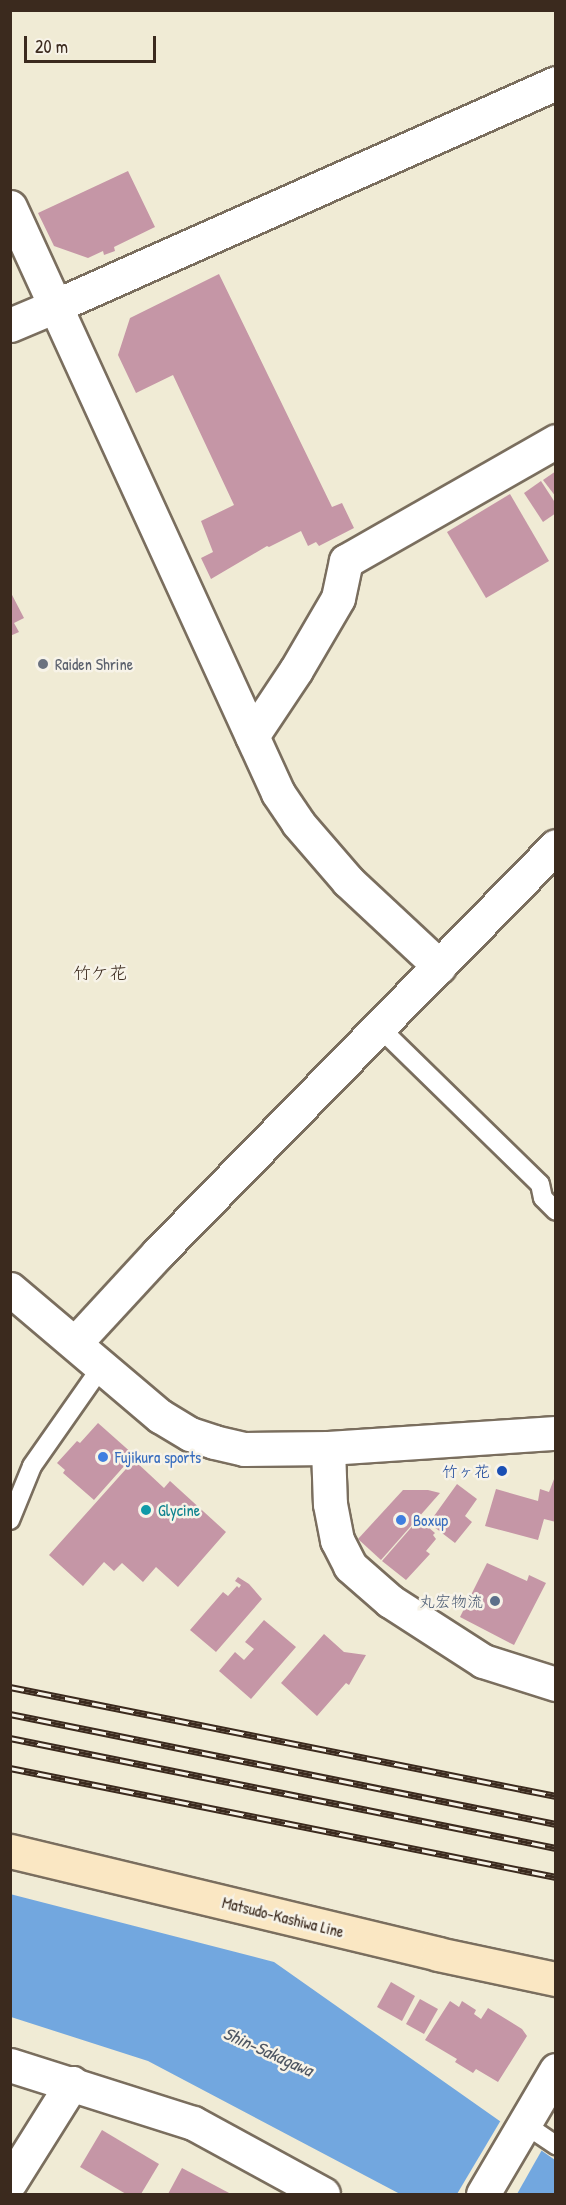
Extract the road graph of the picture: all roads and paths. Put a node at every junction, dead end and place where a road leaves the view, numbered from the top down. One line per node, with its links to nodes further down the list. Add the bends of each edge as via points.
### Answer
1 (555, 83): 3 (street)
2 (10, 207): 3 (street)
3 (55, 306): 4 (street); 6 (street)
4 (10, 325)
5 (555, 441): 6 (street, via 346,561 338,598)
6 (252, 736): 8 (street, via 278,793 298,823 348,880)
7 (555, 846): 8 (street)
8 (439, 966): 9 (street)
9 (380, 1028): 10 (lane, via 540,1184 543,1198); 12 (street)
10 (555, 1211)
11 (10, 1288): 12 (street)
12 (75, 1343): 13 (street)
13 (102, 1366): 15 (street, via 160,1416 190,1434 244,1449); 16 (lane, via 32,1466)
14 (555, 1433): 15 (street)
15 (328, 1448): 17 (street, via 335,1531 350,1566 390,1601 483,1661)
16 (10, 1520)
17 (555, 1684)
18 (10, 1851): 19 (main road, Matsudo-Kashiwa Line)
19 (555, 1979)
20 (10, 2065): 22 (street)
21 (555, 2070): 23 (street)
22 (72, 2083): 25 (street); 26 (street, via 193,2122)
23 (521, 2126): 24 (lane); 27 (street)
24 (555, 2145)
25 (10, 2182)
26 (323, 2194)
27 (483, 2194)

